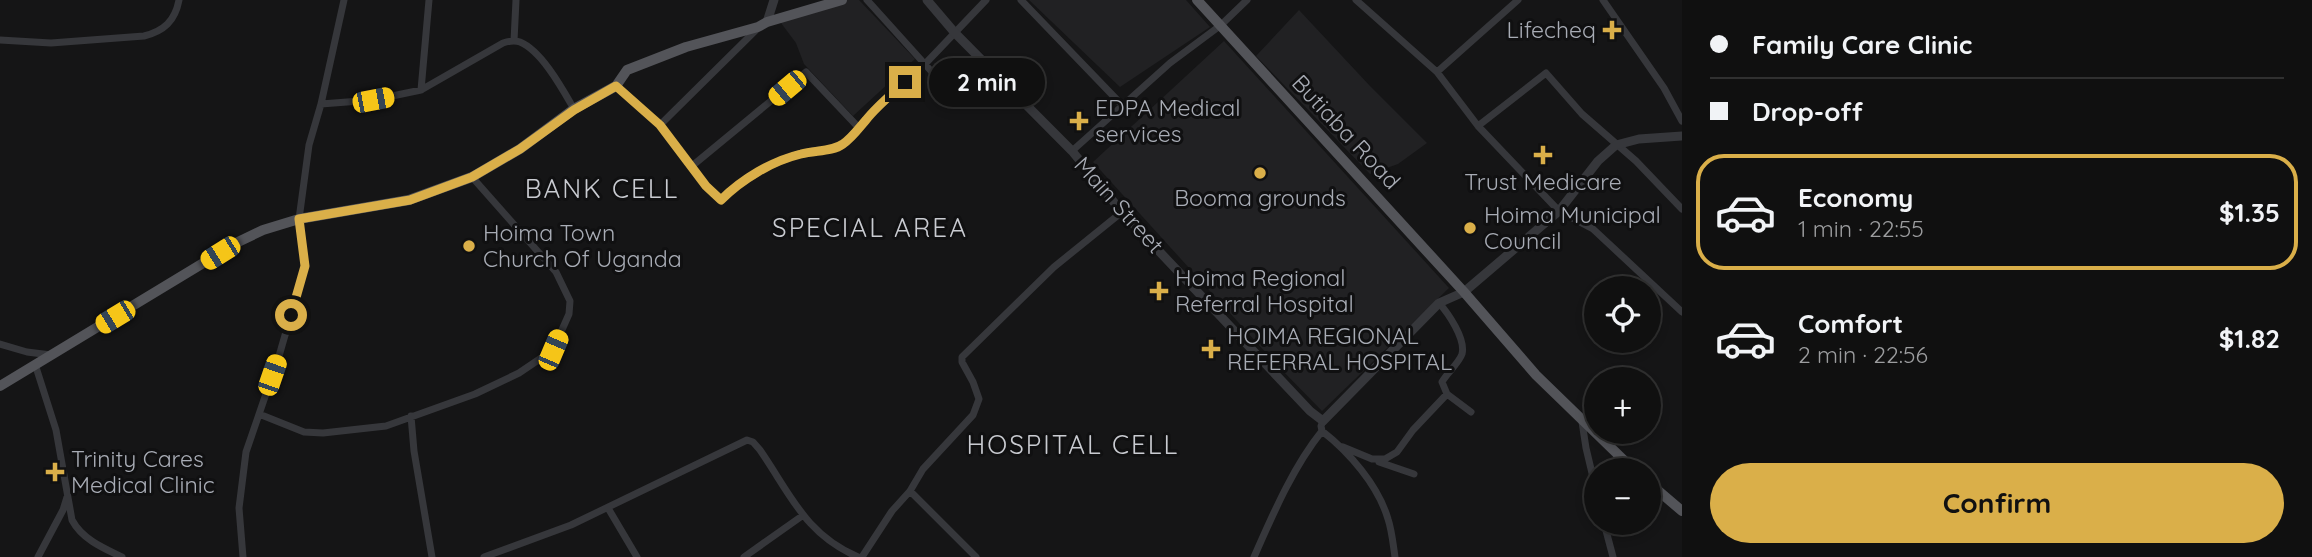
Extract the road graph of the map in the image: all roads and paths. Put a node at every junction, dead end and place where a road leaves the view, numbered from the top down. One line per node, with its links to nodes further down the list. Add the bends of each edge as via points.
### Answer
1 (179, 0): 21 (street, via 176,12 158,33 51,43)
2 (344, 0): 28 (street)
3 (429, 0): 26 (street)
4 (516, 0): 22 (street)
5 (774, 0): 18 (street)
6 (801, 0): 17 (street)
7 (842, 0): 17 (main road)
8 (867, 0): 23 (street)
9 (927, 0): 20 (street, Main Street)
10 (986, 0): 20 (street)
11 (1021, 0): 29 (street)
12 (1197, 0): 19 (main road, Butiaba Road)
13 (1247, 0): 19 (street)
14 (1356, 0): 24 (street)
15 (1518, 0): 24 (street)
16 (1603, 0): 31 (street)
17 (809, 10): 18 (main road)
18 (763, 25): 25 (main road, via 657,57 627,71); 32 (street)
19 (1221, 25): 29 (street); 44 (main road, Butiaba Road)
20 (955, 33): 23 (street); 37 (street, Main Street)
21 (0, 40)
22 (514, 41): 26 (street); 30 (street, via 541,60)
23 (925, 64): 27 (street); 34 (street)
24 (1437, 72): 33 (street)
25 (616, 86): 30 (main road); 32 (street)
26 (421, 90): 28 (street)
27 (959, 102)
28 (321, 104): 43 (street, via 309,145)
29 (1122, 105): 37 (street)
30 (574, 110): 39 (main road)
31 (1682, 121)
32 (660, 125): 38 (street)
33 (1478, 126): 36 (street, via 1546,73); 41 (street)
34 (859, 128): 38 (street, via 833,149 798,154 767,167 721,200); 38 (street, via 806,72)
35 (1682, 136): 36 (street)
36 (1616, 145): 40 (street); 41 (street)
37 (1072, 151): 42 (street, Main Street)
38 (692, 166)
39 (472, 177): 43 (main road, via 410,200); 54 (street, via 556,272 570,301 569,314 553,350 519,373)
40 (1682, 209)
41 (1559, 211): 44 (street); 46 (street, via 1593,229)
42 (1122, 212): 56 (street, Main Street); 62 (street, via 1054,267 962,356 979,399 973,415)
43 (299, 219): 48 (main road, via 238,242); 53 (street, via 305,266)
44 (1464, 292): 45 (street); 55 (main road, Butiaba Road)
45 (1439, 303): 51 (street, via 1452,317 1462,346 1462,354 1442,382); 56 (street)
46 (1682, 312)
47 (0, 344): 48 (street)
48 (52, 355): 49 (main road)
49 (35, 363): 50 (main road); 63 (street)
50 (0, 386)
51 (1447, 394): 52 (street); 60 (street, via 1397,452)
52 (1471, 412)
53 (259, 414): 54 (street, via 304,432 323,433 386,426); 71 (street, via 241,483)
54 (411, 416): 72 (street)
55 (1582, 422): 58 (street); 59 (main road, Butiaba Road)
56 (1323, 426): 57 (street); 78 (street)
57 (1339, 446): 60 (street); 79 (street, via 1373,485 1383,504)
58 (1588, 458)
59 (1621, 458)
60 (1372, 460): 61 (street)
61 (1414, 474)
62 (910, 491): 76 (street); 77 (street)
63 (69, 493): 69 (street); 70 (street, via 77,529)
64 (1661, 493): 66 (main road)
65 (608, 508): 67 (street, via 747,440 760,450); 73 (street); 74 (street)
66 (1682, 511)
67 (802, 516): 75 (street); 76 (street, via 837,548)
68 (1607, 535): 80 (street)
69 (38, 557)
70 (122, 557)
71 (243, 557)
72 (432, 557)
73 (484, 557)
74 (637, 557)
75 (744, 557)
76 (860, 557)
77 (976, 557)
78 (1254, 557)
79 (1395, 557)
80 (1613, 557)

